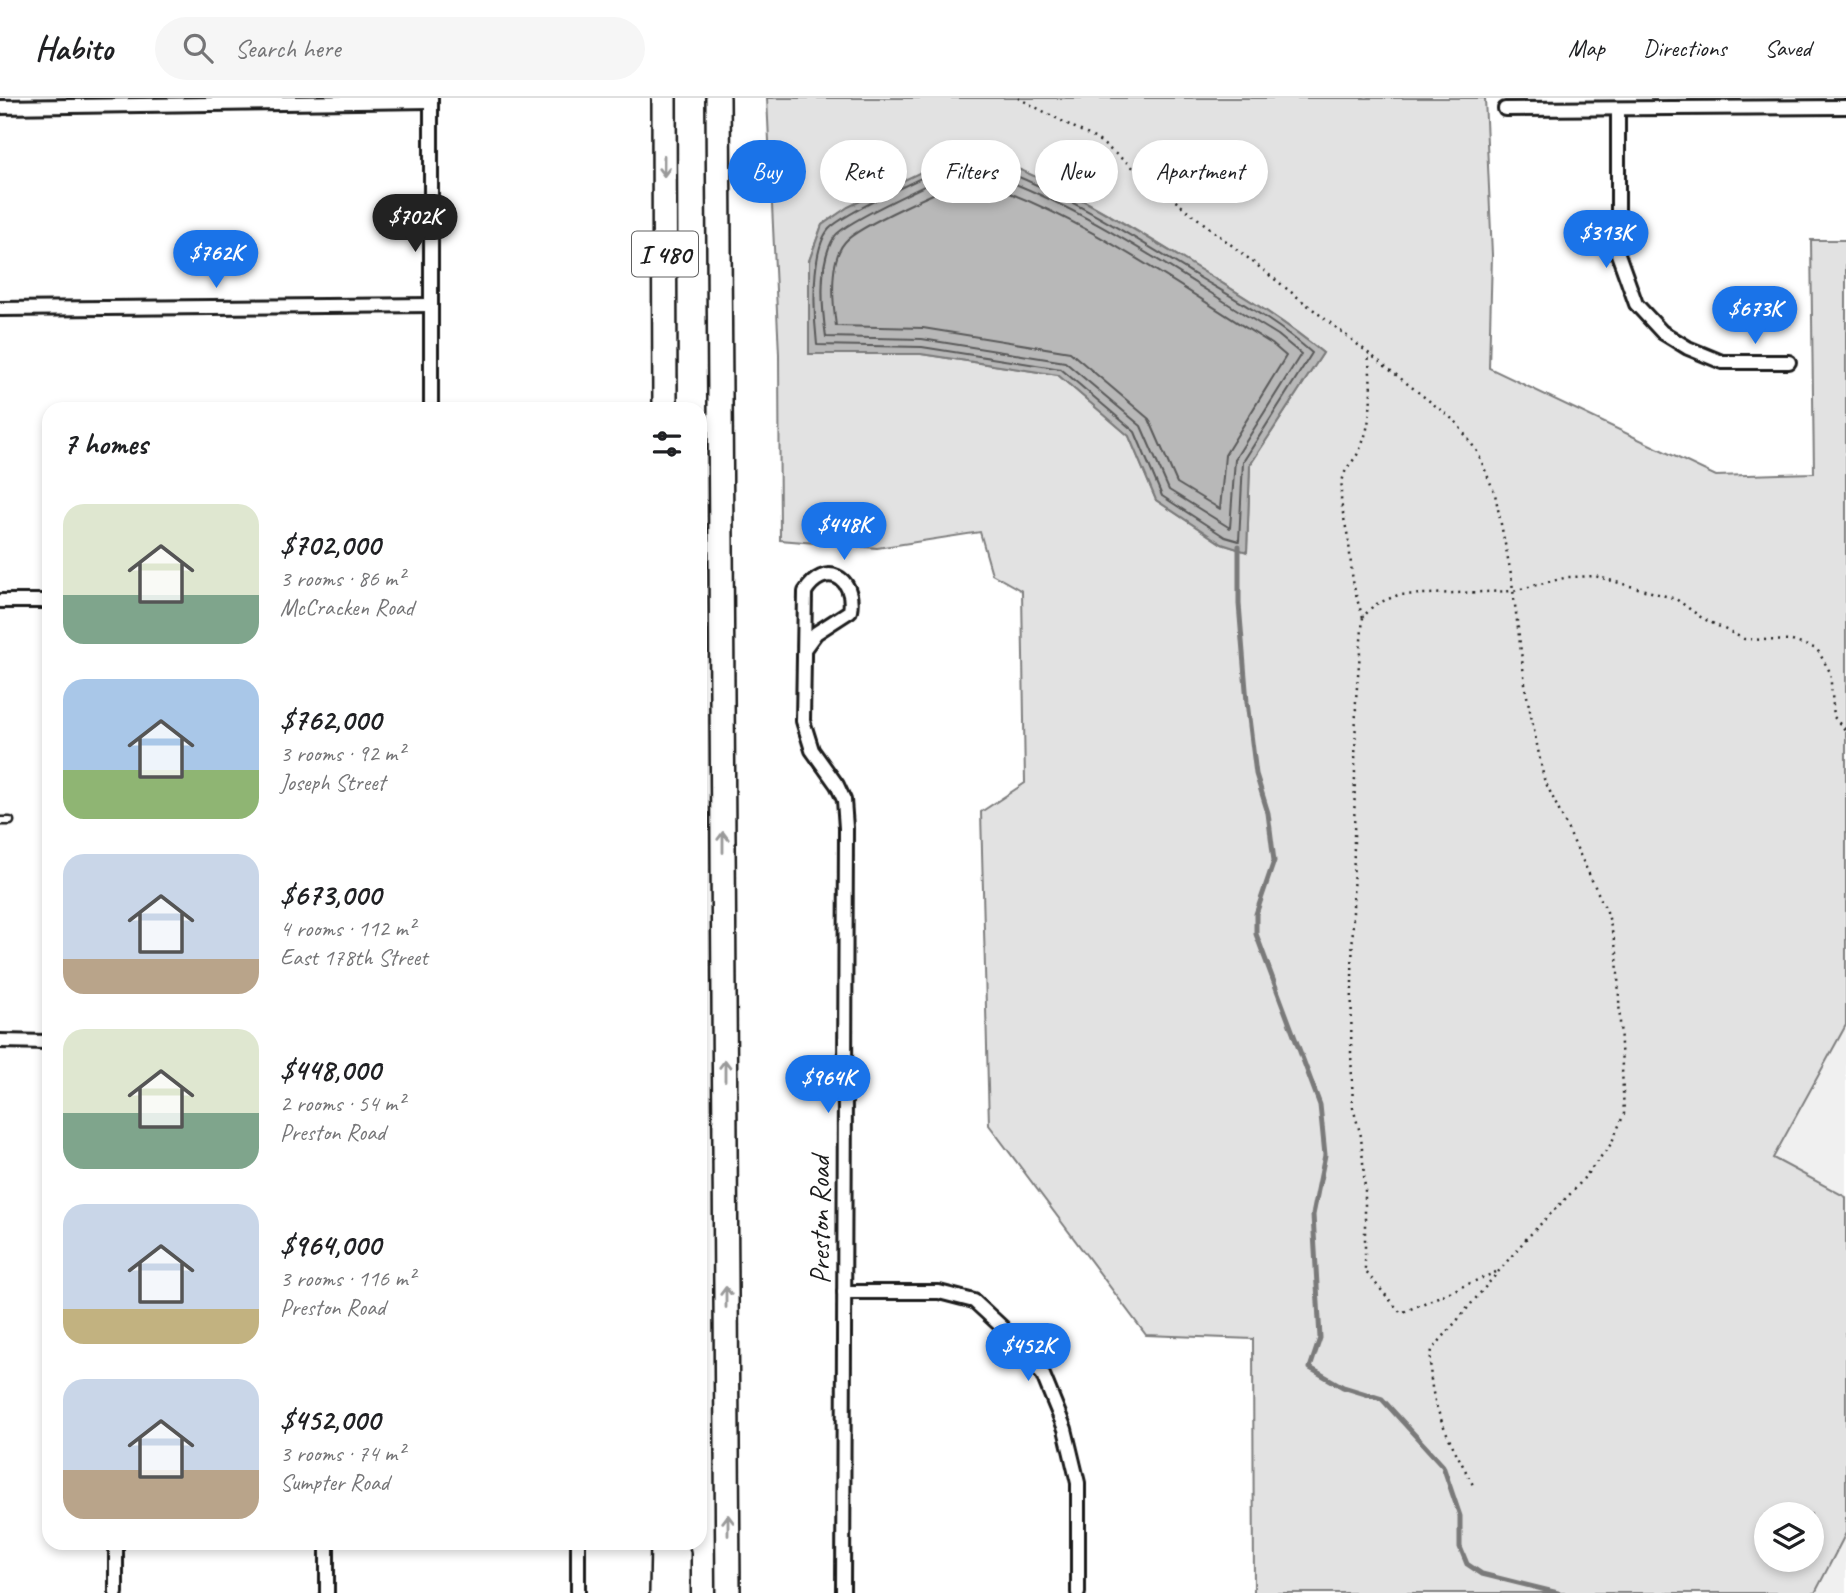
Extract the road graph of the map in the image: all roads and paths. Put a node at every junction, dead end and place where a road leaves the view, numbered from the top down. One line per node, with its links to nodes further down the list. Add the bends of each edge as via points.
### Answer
1 (664, 98): 14 (highway, I 480, one-way to 14)
2 (718, 98): 38 (highway, I 480, one-way to 2)
3 (1018, 98): 11 (path, via 1098,140)
4 (432, 100): 5 (street); 9 (street)
5 (0, 107)
6 (1846, 107): 8 (street)
7 (1505, 109): 8 (street)
8 (1618, 109): 12 (street, via 1618,254 1636,304 1662,332 1721,362)
9 (432, 305): 10 (street); 13 (street)
10 (0, 309)
11 (1368, 354): 15 (path, via 1456,422 1478,453 1494,494); 18 (path, via 1368,428 1344,473 1341,496 1349,570)
12 (1789, 362)
13 (432, 402)
14 (665, 402)
15 (1513, 591): 18 (path, via 1398,595 1374,605); 20 (path, via 1568,577 1595,576 1676,599 1744,639 1791,641 1817,649 1830,672 1834,717); 25 (path, via 1544,779 1608,914 1616,953 1624,1114 1611,1144 1576,1188)
16 (0, 601): 17 (street)
17 (42, 601)
18 (1363, 617): 25 (path, via 1356,699 1350,1052 1364,1175 1365,1271 1401,1312)
19 (805, 648): 19 (street, Preston Road, via 816,633 850,611 852,597 847,584 835,576 812,581 805,592); 26 (street, Preston Road, via 806,737 844,800 846,828)
20 (1846, 731)
21 (0, 821): 22 (lane)
22 (10, 821)
23 (0, 1041): 24 (street)
24 (42, 1042)
25 (1497, 1272): 27 (path, via 1432,1350 1428,1368 1439,1417)
26 (844, 1292): 39 (street, Preston Road); 40 (street, via 939,1292 974,1301 1043,1375 1065,1429 1078,1483)
27 (1474, 1487)
28 (116, 1550): 33 (street)
29 (327, 1550): 34 (street)
30 (578, 1550): 35 (street)
31 (663, 1550): 36 (highway)
32 (678, 1550): 37 (highway)
33 (116, 1593)
34 (327, 1593)
35 (578, 1593)
36 (662, 1593)
37 (678, 1593)
38 (728, 1593)
39 (843, 1593)
40 (1078, 1593)

